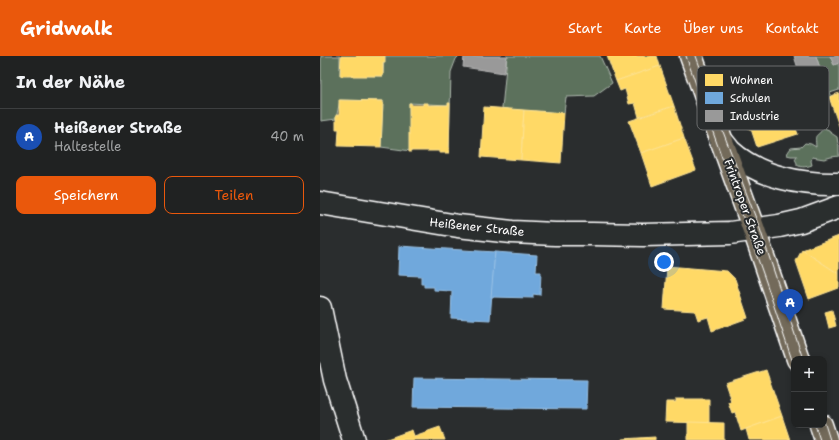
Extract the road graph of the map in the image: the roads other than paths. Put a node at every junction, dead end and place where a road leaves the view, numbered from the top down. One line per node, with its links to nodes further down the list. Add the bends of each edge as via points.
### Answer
1 (690, 56): 2 (main road, Frintroper Straße)
2 (697, 75)
3 (717, 130): 4 (main road, Frintroper Straße)
4 (720, 139): 5 (street, via 730,150 751,165 782,178 808,183); 8 (main road, Frintroper Straße)
5 (839, 184)
6 (320, 203): 8 (street, Heißener Straße, via 458,226 512,232 643,235)
7 (839, 207): 8 (street, Heißener Straße, via 801,221)
8 (754, 230): 10 (main road, Frintroper Straße)
9 (320, 308): 12 (street, via 335,380)
10 (797, 356)
11 (822, 428): 13 (main road)
12 (354, 440)
13 (826, 440)

